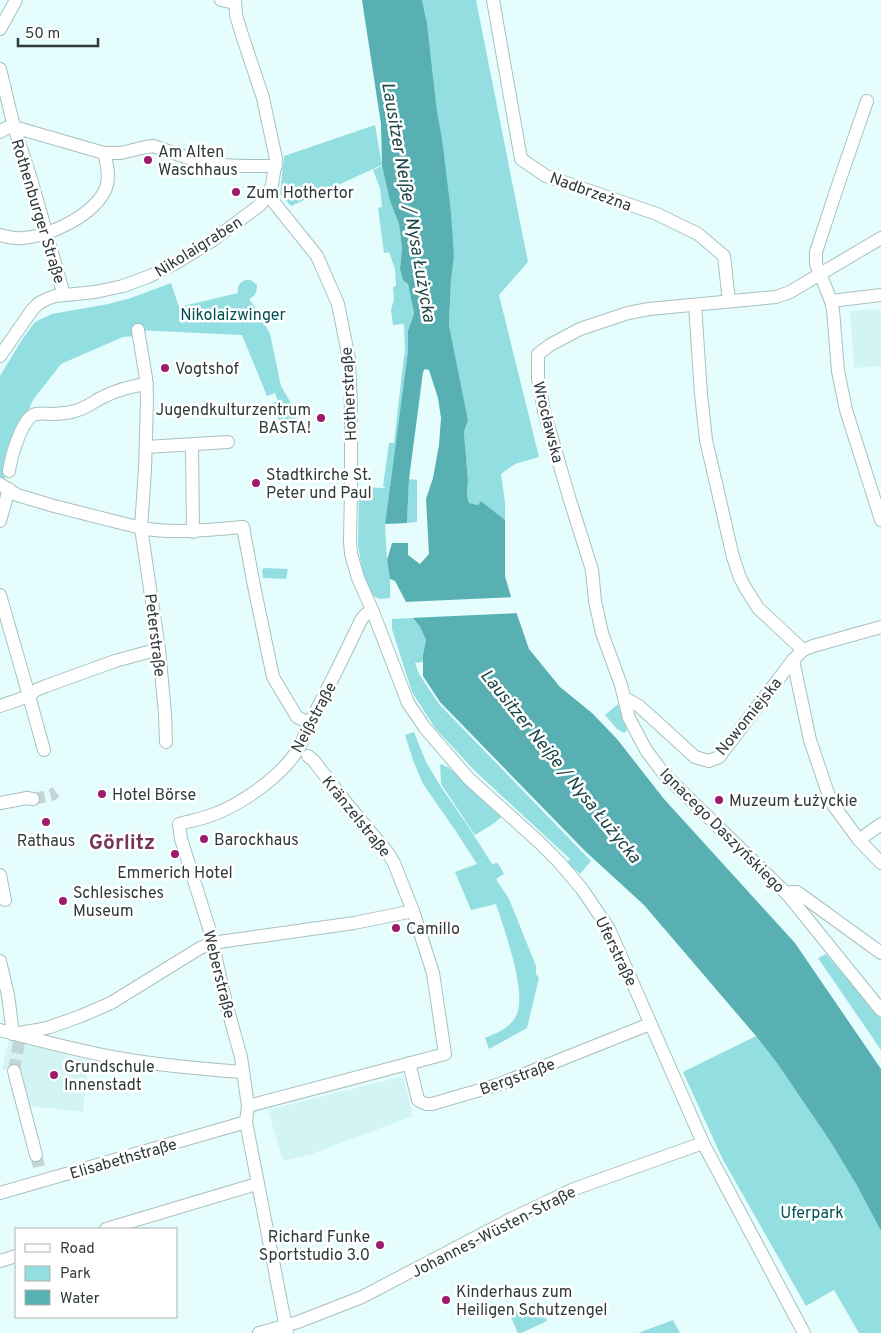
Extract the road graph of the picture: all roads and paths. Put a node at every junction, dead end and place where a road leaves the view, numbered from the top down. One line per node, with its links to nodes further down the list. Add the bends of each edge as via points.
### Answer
1 (16, 0): 5 (street)
2 (221, 0): 4 (street)
3 (493, 0): 19 (street, Nadbrzeżna, via 521,159 546,176 657,214 698,234 724,256)
4 (235, 2): 11 (street, via 236,15 266,110)
5 (0, 29)
6 (0, 69): 8 (street, Rothenburger Straße)
7 (867, 102): 16 (street, via 816,252)
8 (14, 127): 9 (street); 10 (street); 13 (street, Rothenburger Straße)
9 (0, 132)
10 (104, 153): 11 (street, via 154,146 220,165); 13 (street, via 108,180 100,200 72,222)
11 (276, 166): 12 (street, Nikolaigraben)
12 (268, 195): 17 (street, Nikolaigraben, via 260,205 213,240 150,276 123,286); 35 (street, Hotherstraße, via 317,256 338,304 348,359 351,409 351,554)
13 (47, 233): 14 (street, via 20,238); 17 (street, Rothenburger Straße)
14 (0, 235)
15 (881, 238): 16 (street, Wrocławska)
16 (820, 276): 19 (street, Wrocławska, via 776,297); 20 (street)
17 (64, 295): 23 (street, Nikolaigraben, via 47,299 32,310)
18 (881, 295): 20 (street)
19 (729, 301): 21 (street, Wrocławska)
20 (831, 301): 29 (street, via 843,399)
21 (695, 305): 34 (street, Wrocławska, via 628,314 580,329 538,354 541,399 592,570); 38 (street, via 706,440 733,557 743,584 758,608)
22 (138, 330): 24 (street, Peterstraße)
23 (0, 356)
24 (147, 384): 27 (street, Peterstraße); 28 (street, via 110,394 79,410 33,415 18,437)
25 (228, 442): 26 (street)
26 (192, 445): 27 (street); 32 (street)
27 (146, 447): 31 (street, Peterstraße)
28 (6, 483): 30 (street); 31 (street, via 17,495)
29 (881, 520)
30 (0, 521)
31 (141, 528): 32 (street); 37 (street, Peterstraße)
32 (193, 532): 43 (street, via 243,527 273,677 297,717)
33 (0, 595): 40 (street)
34 (595, 600): 41 (street, Ignacego Daszyńskiego, via 606,645)
35 (373, 612): 43 (street, Neißstraße, via 361,620); 61 (street, Uferstraße, via 408,703 418,719 469,779 539,842 582,889 613,937)
36 (881, 627): 38 (street, Nowomiejska)
37 (159, 650): 40 (street, via 81,673 36,690); 44 (street, Peterstraße)
38 (803, 650): 39 (street, Nowomiejska)
39 (793, 660): 41 (street, Nowomiejska, via 719,757 709,761 695,757 639,706); 51 (street, via 810,740 831,802)
40 (30, 696): 42 (street); 45 (street)
41 (625, 698): 54 (street, Ignacego Daszyńskiego, via 629,718 646,750 664,774)
42 (0, 706)
43 (309, 723): 46 (street, Neißstraße)
44 (166, 742)
45 (44, 750)
46 (305, 753): 50 (street, Neißstraße, via 288,762 245,799 213,814 179,824); 56 (street, Kränzelstraße, via 388,853)
47 (31, 796): 48 (street)
48 (0, 803)
49 (881, 824): 51 (street)
50 (179, 828): 57 (street, Weberstraße)
51 (859, 840): 52 (street)
52 (881, 863)
53 (0, 875): 55 (street)
54 (788, 895): 58 (street, via 797,892); 60 (street, Ignacego Daszyńskiego)
55 (5, 900)
56 (413, 911): 57 (street); 64 (street, Kränzelstraße, via 433,973 445,1054)
57 (212, 944): 63 (street, via 200,948 111,1003); 66 (street, Weberstraße)
58 (881, 953)
59 (0, 961): 63 (street)
60 (881, 1010)
61 (650, 1024): 64 (street, Bergstraße, via 497,1085 432,1104 418,1100); 69 (street, Uferstraße)
62 (0, 1030): 63 (street)
63 (16, 1038): 66 (street, via 124,1059)
64 (408, 1062): 67 (street)
65 (14, 1071): 70 (street)
66 (242, 1072): 67 (street, Weberstraße)
67 (248, 1106): 68 (street, Weberstraße)
68 (246, 1122): 71 (street, Weberstraße); 72 (street, Elisabethstraße)
69 (703, 1143): 76 (street, Johannes-Wüsten-Straße, via 574,1189 362,1298); 78 (street, Uferstraße)
70 (36, 1155)
71 (257, 1184): 73 (street); 76 (street, Weberstraße)
72 (0, 1193)
73 (109, 1228)
74 (15, 1256): 75 (street)
75 (0, 1261)
76 (286, 1329): 77 (street, Johannes-Wüsten-Straße)
77 (259, 1333)
78 (804, 1333)

